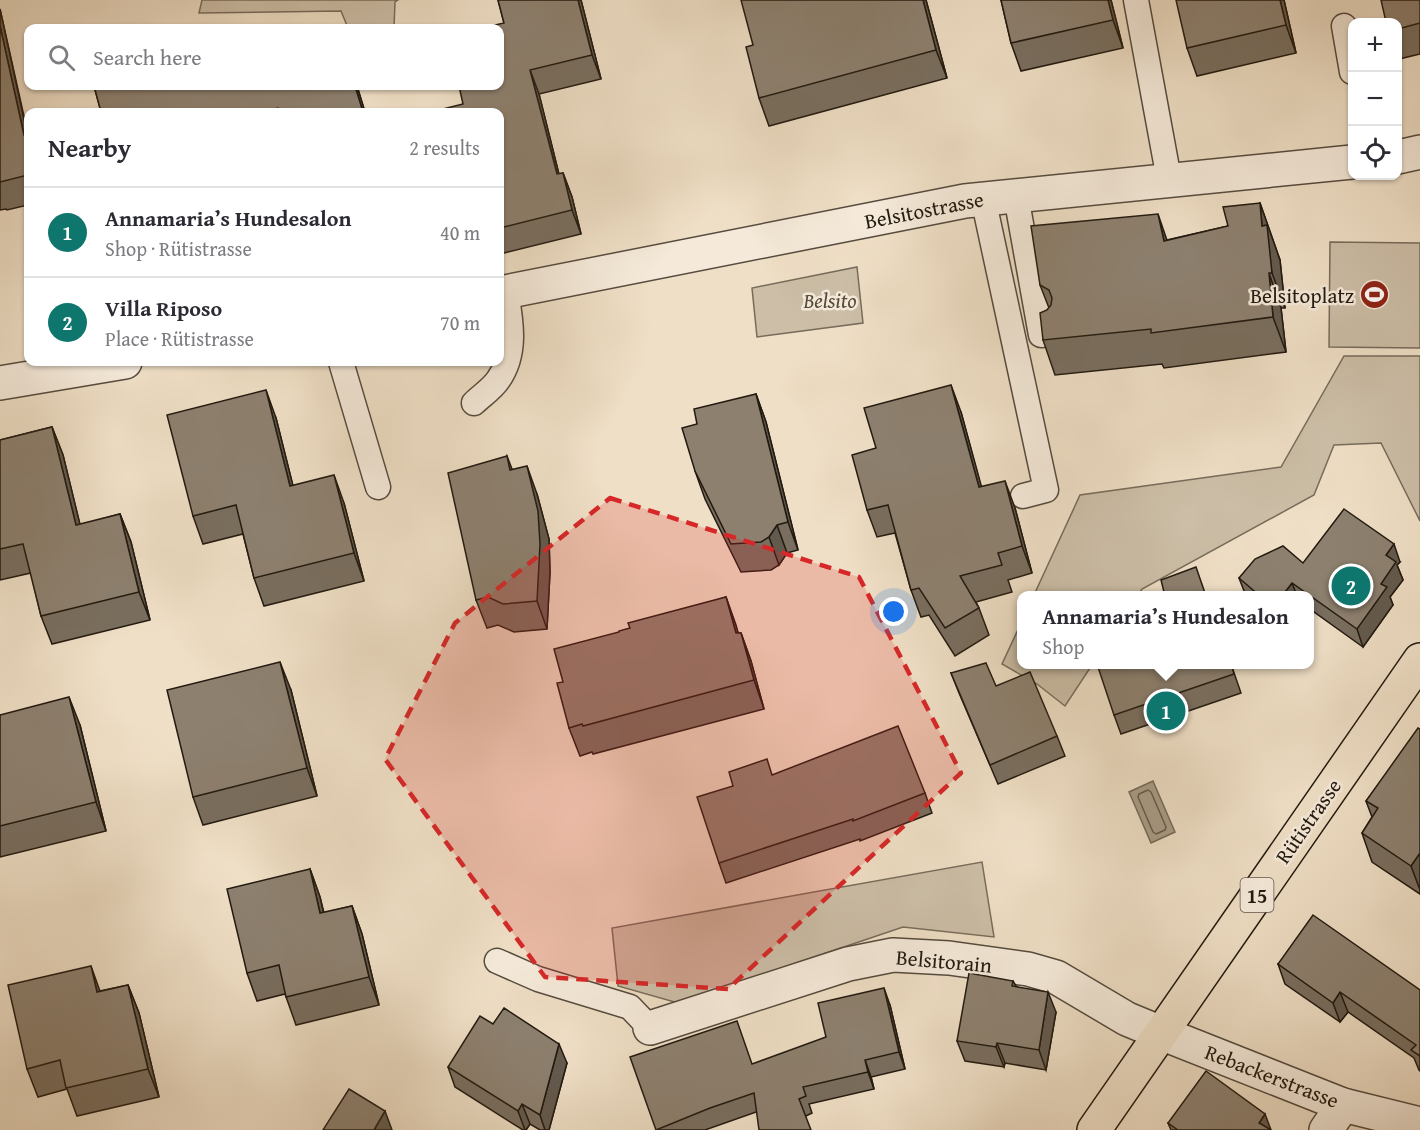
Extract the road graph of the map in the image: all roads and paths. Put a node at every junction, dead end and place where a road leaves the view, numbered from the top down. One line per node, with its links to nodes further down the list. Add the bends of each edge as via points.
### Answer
1 (1136, 0): 7 (lane)
2 (1344, 27): 3 (lane)
3 (1348, 47)
4 (1420, 152): 5 (street)
5 (1402, 156)
6 (1348, 162): 7 (street, Belsitostrasse)
7 (1169, 179): 8 (street, Belsitostrasse)
8 (1016, 196): 9 (street, Belsitostrasse); 12 (lane, via 1041,335)
9 (982, 198): 10 (street, Belsitostrasse); 18 (lane, via 1046,490)
10 (504, 292)
11 (504, 298): 16 (lane, via 511,320 511,357 498,381)
12 (1051, 334)
13 (101, 366): 15 (street)
14 (342, 366): 17 (lane)
15 (0, 383)
16 (474, 403)
17 (378, 487)
18 (1023, 496)
19 (1420, 660): 22 (main road, Rütistrasse / 15)
20 (497, 961): 21 (lane, via 538,979 630,1007)
21 (650, 1028): 22 (street, Belsitorain, via 848,964 893,956 949,958 1056,977 1127,1019)
22 (1161, 1033): 23 (street, Rebackerstrasse); 25 (main road, Rütistrasse / 15)
23 (1334, 1117): 24 (street, Rebackerstrasse)
24 (1420, 1124)
25 (1094, 1130)

